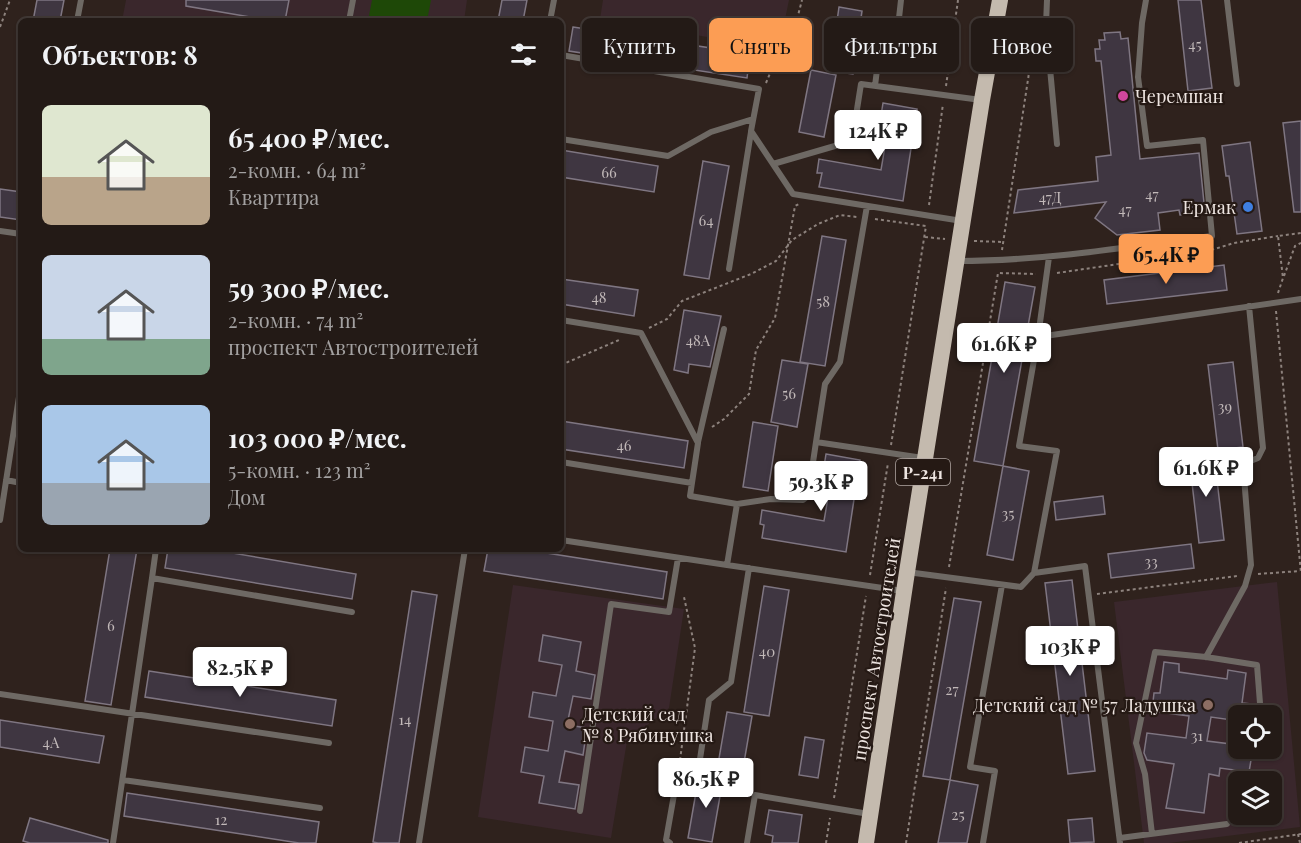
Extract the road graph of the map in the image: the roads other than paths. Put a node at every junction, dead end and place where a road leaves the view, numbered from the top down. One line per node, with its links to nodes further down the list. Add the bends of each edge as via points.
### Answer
1 (81, 0): 9 (lane)
2 (353, 0): 10 (lane)
3 (554, 0): 11 (lane)
4 (902, 0): 14 (lane, via 899,18 882,29)
5 (1000, 0): 15 (highway, проспект Автостроителей / Р-241)
6 (1047, 0): 19 (lane)
7 (1146, 0): 25 (lane, via 1138,77 1147,147 1203,140 1212,236)
8 (1227, 0): 13 (lane)
9 (77, 18)
10 (350, 18)
11 (551, 18)
12 (564, 56): 16 (lane, via 759,89)
13 (1237, 84)
14 (875, 86): 15 (lane); 20 (lane, via 861,84 852,141)
15 (982, 100): 22 (highway, проспект Автостроителей / Р-241)
16 (753, 119): 17 (lane); 18 (lane, via 711,132 668,156)
17 (751, 131): 20 (lane); 27 (lane)
18 (564, 139)
19 (1057, 144)
20 (772, 164): 21 (lane, via 793,194)
21 (867, 206): 22 (lane); 35 (lane, via 840,362 825,384)
22 (963, 221): 26 (highway, проспект Автостроителей / Р-241)
23 (0, 231): 24 (lane)
24 (18, 234)
25 (1049, 257): 26 (lane); 32 (lane)
26 (957, 261): 36 (highway, проспект Автостроителей / Р-241)
27 (729, 269)
28 (1301, 299): 29 (lane)
29 (1249, 306): 32 (lane); 55 (lane, via 1263,448 1258,458 1243,464 1251,566 1245,586)
30 (564, 320): 34 (lane, via 641,333)
31 (724, 329): 34 (lane)
32 (1038, 337): 50 (lane, via 1019,446 1057,452)
33 (18, 403): 38 (lane)
34 (698, 442): 40 (lane)
35 (816, 442): 36 (lane); 41 (lane, via 807,496 803,500)
36 (926, 458): 49 (highway, проспект Автостроителей / Р-241)
37 (564, 462): 40 (lane)
38 (6, 480): 39 (lane); 42 (lane)
39 (18, 482)
40 (692, 483): 41 (lane, via 690,496)
41 (737, 504): 47 (lane)
42 (0, 520)
43 (564, 540): 46 (lane)
44 (156, 552): 51 (lane)
45 (465, 552): 68 (lane)
46 (678, 558): 47 (lane); 62 (lane, via 669,612 611,604)
47 (728, 565): 48 (lane)
48 (749, 568): 53 (lane); 69 (lane, via 732,682 709,700 700,759 678,772 666,840)
49 (907, 572): 52 (lane); 53 (highway, проспект Автостроителей / Р-241)
50 (1034, 573): 52 (lane, via 1021,587); 66 (lane, via 1084,566)
51 (152, 579): 54 (lane); 58 (lane)
52 (1002, 585): 73 (lane, via 970,767 995,771)
53 (904, 591): 63 (highway, проспект Автостроителей / Р-241)
54 (352, 612)
55 (1206, 657): 57 (lane, via 1257,664); 65 (lane, via 1155,652 1136,743 1145,774)
56 (0, 694): 58 (lane)
57 (1260, 705)
58 (131, 712): 59 (lane); 60 (lane)
59 (329, 743)
60 (123, 780): 61 (lane); 67 (lane)
61 (320, 808)
62 (580, 812)
63 (870, 814): 70 (lane, via 755,795); 71 (highway, проспект Автостроителей / Р-241); 72 (lane)
64 (1227, 824): 65 (lane)
65 (1152, 834): 66 (lane)
66 (1120, 841)
67 (113, 843)
68 (419, 843)
69 (670, 843)
70 (747, 843)
71 (866, 843)
72 (872, 843)
73 (983, 843)

